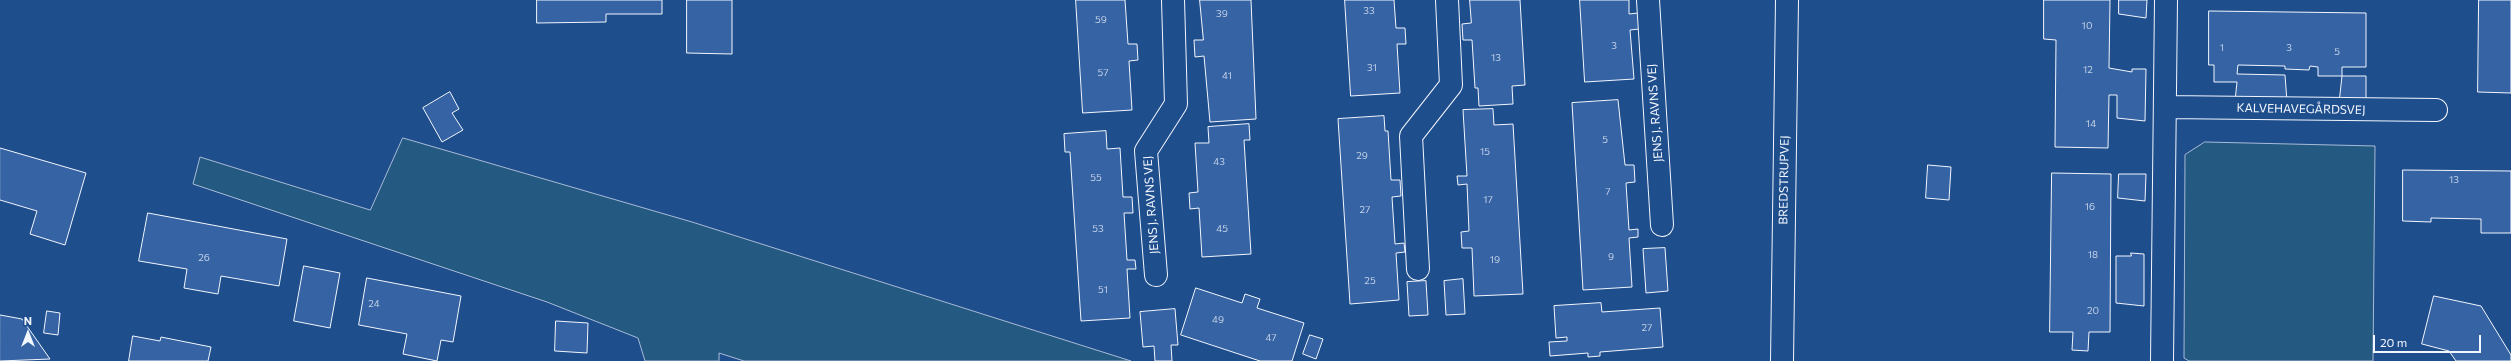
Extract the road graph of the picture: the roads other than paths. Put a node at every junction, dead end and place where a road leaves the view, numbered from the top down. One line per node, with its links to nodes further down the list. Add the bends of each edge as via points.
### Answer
1 (1173, 0): 10 (street, JENS J. RAVNS VEJ, via 1176,104 1146,151)
2 (1447, 0): 9 (street, via 1451,85 1411,136)
3 (1648, 0): 8 (street, JENS J. RAVNS VEJ)
4 (1787, 0): 11 (street, BREDSTRUPVEJ)
5 (2166, 0): 6 (street)
6 (2166, 107): 7 (street, KALVEHAVEGÅRDSVEJ); 12 (street)
7 (2436, 110)
8 (1662, 226)
9 (1418, 269)
10 (1156, 275)
11 (1782, 361)
12 (2162, 361)

